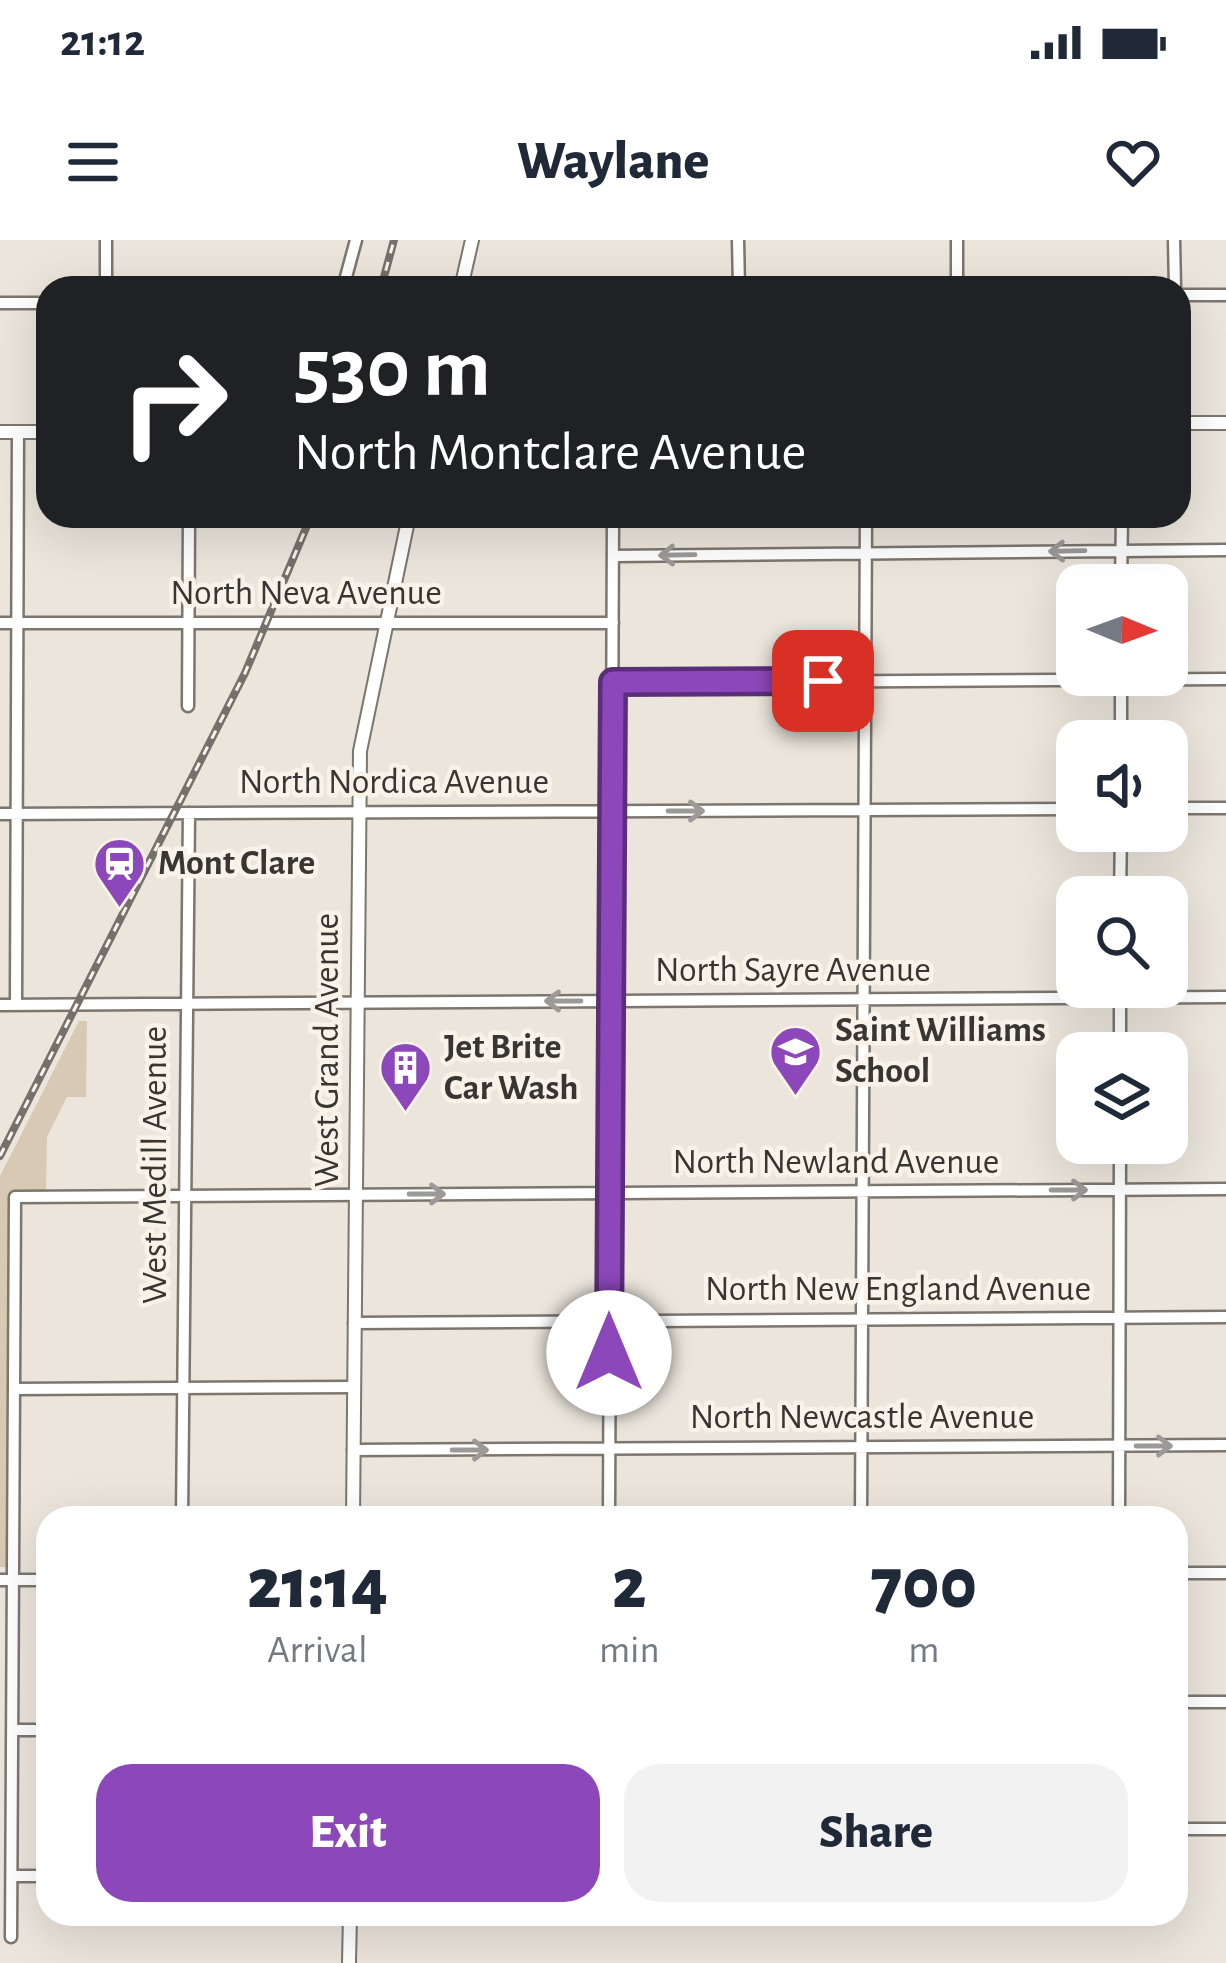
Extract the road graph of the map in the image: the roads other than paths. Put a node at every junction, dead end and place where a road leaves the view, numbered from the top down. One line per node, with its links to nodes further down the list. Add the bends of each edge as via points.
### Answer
1 (106, 240): 7 (street)
2 (356, 240): 8 (street)
3 (472, 240): 9 (main road)
4 (738, 240): 10 (street)
5 (957, 240): 11 (street)
6 (1174, 240): 12 (street)
7 (106, 276)
8 (346, 276)
9 (464, 276)
10 (739, 276)
11 (957, 276)
12 (1176, 276)
13 (1191, 293): 14 (street)
14 (1226, 295)
15 (0, 303): 16 (street)
16 (36, 303)
17 (1191, 423): 18 (main road)
18 (1226, 423)
19 (0, 432): 20 (main road)
20 (18, 432): 21 (main road); 34 (street)
21 (36, 432)
22 (189, 528): 32 (street)
23 (406, 528): 36 (main road, West Grand Avenue)
24 (613, 528): 30 (street)
25 (866, 528): 29 (street)
26 (1122, 528): 28 (street)
27 (1226, 550): 28 (street)
28 (1121, 551): 29 (street, one-way to 29); 31 (street)
29 (866, 553): 30 (street, one-way to 30); 40 (street)
30 (613, 556): 35 (street)
31 (1121, 564)
32 (188, 622): 34 (street, North Neva Avenue); 36 (street, North Neva Avenue); 42 (street)
33 (0, 623): 34 (street, North Neva Avenue)
34 (18, 623): 51 (street)
35 (613, 623): 36 (street, North Neva Avenue); 41 (street)
36 (385, 624): 48 (main road, West Grand Avenue, via 362,743)
37 (1056, 678): 40 (street)
38 (1188, 678): 39 (street)
39 (1226, 679)
40 (865, 681): 41 (street); 46 (street)
41 (613, 682): 47 (street)
42 (188, 706)
43 (1056, 808): 46 (street, North Nordica Avenue)
44 (1188, 808): 45 (street)
45 (1226, 808)
46 (865, 810): 47 (street, North Nordica Avenue, one-way to 46); 55 (street)
47 (612, 811): 48 (street, North Nordica Avenue); 56 (street)
48 (359, 812): 49 (street, North Nordica Avenue); 57 (main road, West Grand Avenue)
49 (189, 813): 51 (street, North Nordica Avenue); 58 (street, West Medill Avenue)
50 (0, 814): 51 (street, North Nordica Avenue)
51 (16, 814): 60 (street)
52 (1056, 994): 55 (street, North Sayre Avenue)
53 (1188, 995): 54 (street, North Sayre Avenue)
54 (1226, 997)
55 (863, 999): 56 (street, North Sayre Avenue); 64 (street)
56 (611, 1001): 57 (street, North Sayre Avenue, one-way to 57); 65 (street)
57 (357, 1003): 58 (street, North Sayre Avenue); 66 (main road, West Grand Avenue)
58 (186, 1004): 60 (street, North Sayre Avenue); 67 (street, West Medill Avenue)
59 (0, 1005): 60 (street, North Sayre Avenue)
60 (16, 1005)
61 (1120, 1164): 63 (street)
62 (1226, 1189): 63 (street, North Newland Avenue)
63 (1120, 1190): 64 (street, North Newland Avenue, one-way to 63); 69 (street)
64 (862, 1192): 65 (street, North Newland Avenue); 70 (street)
65 (610, 1193): 66 (street, North Newland Avenue, one-way to 65); 71 (street)
66 (356, 1195): 67 (street, North Newland Avenue); 72 (main road, West Grand Avenue)
67 (184, 1196): 74 (street, West Medill Avenue); 75 (street, North Newland Avenue, via 15,1197)
68 (1226, 1317): 69 (street, North New England Avenue)
69 (1119, 1318): 70 (street, North New England Avenue); 77 (street)
70 (862, 1319): 71 (street, North New England Avenue); 78 (street)
71 (610, 1321): 72 (street, North New England Avenue); 79 (street)
72 (354, 1322): 73 (main road, West Grand Avenue)
73 (354, 1387): 74 (street); 80 (main road, West Grand Avenue)
74 (184, 1388): 75 (street); 81 (street, West Medill Avenue)
75 (14, 1389): 88 (street)
76 (1226, 1445): 77 (street, North Newcastle Avenue, one-way to 76)
77 (1119, 1446): 78 (street, North Newcastle Avenue); 85 (street)
78 (861, 1447): 79 (street, North Newcastle Avenue); 84 (street)
79 (609, 1449): 80 (street, North Newcastle Avenue, one-way to 79); 83 (street)
80 (353, 1450): 82 (main road, West Grand Avenue)
81 (182, 1506)
82 (353, 1506)
83 (609, 1506)
84 (861, 1506)
85 (1118, 1506)
86 (1188, 1573): 87 (street)
87 (1226, 1573)
88 (7, 1580): 91 (street)
89 (1188, 1702): 90 (street)
90 (1226, 1702)
91 (12, 1730): 92 (street); 95 (street)
92 (36, 1730)
93 (1188, 1829): 94 (street)
94 (1226, 1829)
95 (11, 1876): 96 (street); 98 (street)
96 (36, 1876)
97 (350, 1926): 99 (main road)
98 (11, 1937)
99 (350, 1963)

